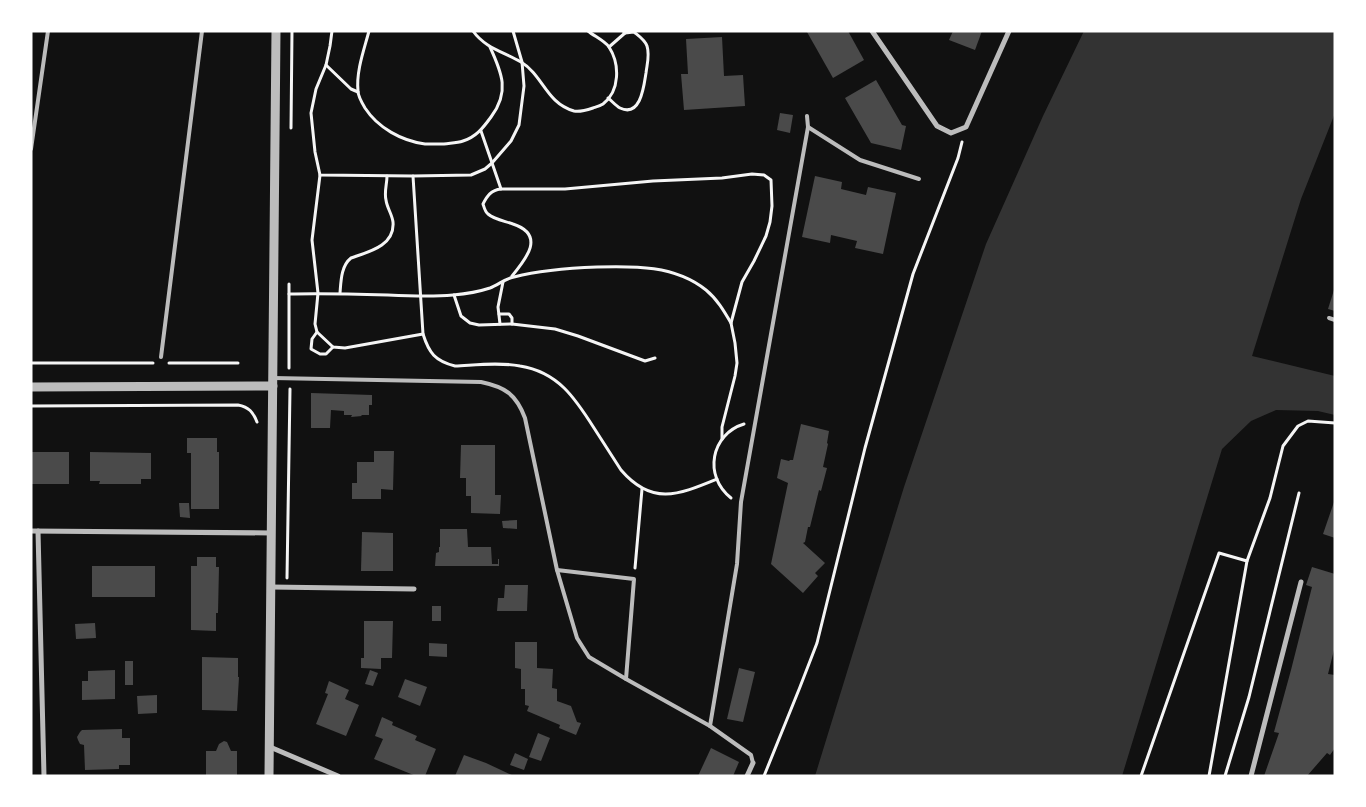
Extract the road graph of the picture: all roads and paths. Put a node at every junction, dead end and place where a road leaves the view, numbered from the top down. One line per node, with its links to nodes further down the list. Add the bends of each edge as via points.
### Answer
1 (48, 31): 24 (lane)
2 (202, 31): 49 (lane)
3 (276, 31): 36 (street)
4 (292, 31): 22 (path)
5 (332, 31): 16 (path)
6 (369, 31): 17 (path, via 361,61)
7 (473, 31): 14 (path)
8 (513, 31): 15 (path)
9 (588, 31): 13 (path)
10 (872, 31): 20 (street, via 937,126 951,133)
11 (1009, 31): 20 (street)
12 (624, 32): 13 (path); 18 (path, via 634,32 646,43 649,52 642,95 637,105 630,109 621,109)
13 (609, 46): 18 (path, via 618,74)
14 (490, 47): 15 (path); 23 (path, via 503,84 499,106)
15 (522, 62): 18 (path, via 560,105 576,111 589,110); 25 (path, via 524,86 519,125 511,142)
16 (326, 65): 17 (path); 26 (path, via 311,113)
17 (358, 92): 23 (path, via 374,120 394,134 416,142 456,143)
18 (608, 98)
19 (807, 116): 21 (lane)
20 (966, 126): 85 (path, via 958,158 913,274 865,448 817,643)
21 (808, 127): 29 (lane, via 860,160); 59 (lane)
22 (291, 128)
23 (481, 131): 25 (path)
24 (31, 148)
25 (492, 163): 28 (path, via 471,175); 30 (path)
26 (320, 175): 27 (path); 34 (path, via 312,240)
27 (387, 176): 28 (path); 35 (path, via 385,198 393,224 390,236 378,248 348,261)
28 (414, 176): 39 (path)
29 (919, 179)
30 (501, 189): 31 (path, via 488,194 483,204 486,213 519,226 531,240 530,252); 43 (path, via 565,189 764,175 771,180 770,222 742,282)
31 (512, 277): 32 (path); 43 (path, via 568,268 629,266 666,271 706,290)
32 (503, 282): 38 (path, via 480,291); 40 (path)
33 (289, 284): 37 (path)
34 (318, 293): 35 (path); 37 (path); 46 (path)
35 (340, 293): 39 (path)
36 (274, 294): 37 (path); 56 (street)
37 (290, 294): 55 (path)
38 (452, 295): 39 (path); 44 (path, via 461,316 470,323)
39 (421, 296): 47 (path)
40 (499, 314): 44 (path); 45 (path, via 509,314)
41 (1329, 318): 42 (lane)
42 (1335, 320)
43 (731, 323): 62 (path, via 737,363)
44 (500, 324): 45 (path)
45 (512, 324): 50 (path, via 555,329 645,360)
46 (317, 332): 48 (path); 48 (path, via 311,349 326,354)
47 (423, 334): 48 (path, via 345,348); 64 (path, via 435,357 448,364 521,366 554,379 579,404 621,470)
48 (333, 347)
49 (161, 356)
50 (655, 358)
51 (31, 363): 52 (path)
52 (159, 363)
53 (169, 363): 54 (path)
54 (238, 363)
55 (290, 378): 56 (lane); 71 (lane, via 480,382 509,393 520,405 525,418); 73 (path)
56 (273, 382): 57 (street); 69 (street)
57 (31, 387)
58 (31, 406): 60 (path, via 238,405 253,412)
59 (755, 423): 62 (path, via 734,428); 66 (lane)
60 (259, 424)
61 (1335, 424): 70 (path, via 1308,421 1298,426 1283,446 1270,498)
62 (722, 439): 63 (path, via 717,446 714,463)
63 (717, 479): 64 (path, via 676,494); 66 (path, via 728,496)
64 (642, 489): 72 (path)
65 (1299, 493): 88 (path, via 1249,697)
66 (741, 502): 78 (lane, via 737,564)
67 (31, 531): 68 (street)
68 (38, 531): 69 (street); 81 (street)
69 (271, 533): 75 (street)
70 (1247, 561): 86 (path, via 1220,554); 87 (path)
71 (557, 570): 72 (lane); 77 (lane, via 577,638 589,657)
72 (634, 579): 77 (lane)
73 (287, 581)
74 (1301, 582): 89 (street)
75 (271, 588): 76 (street); 79 (street)
76 (414, 589)
77 (626, 679): 78 (lane)
78 (710, 726): 80 (lane, via 751,755)
79 (270, 747): 82 (street); 83 (street)
80 (753, 763): 84 (street)
81 (44, 776)
82 (269, 776)
83 (338, 776)
84 (746, 776)
85 (764, 776)
86 (1141, 776)
87 (1209, 776)
88 (1225, 776)
89 (1251, 776)

